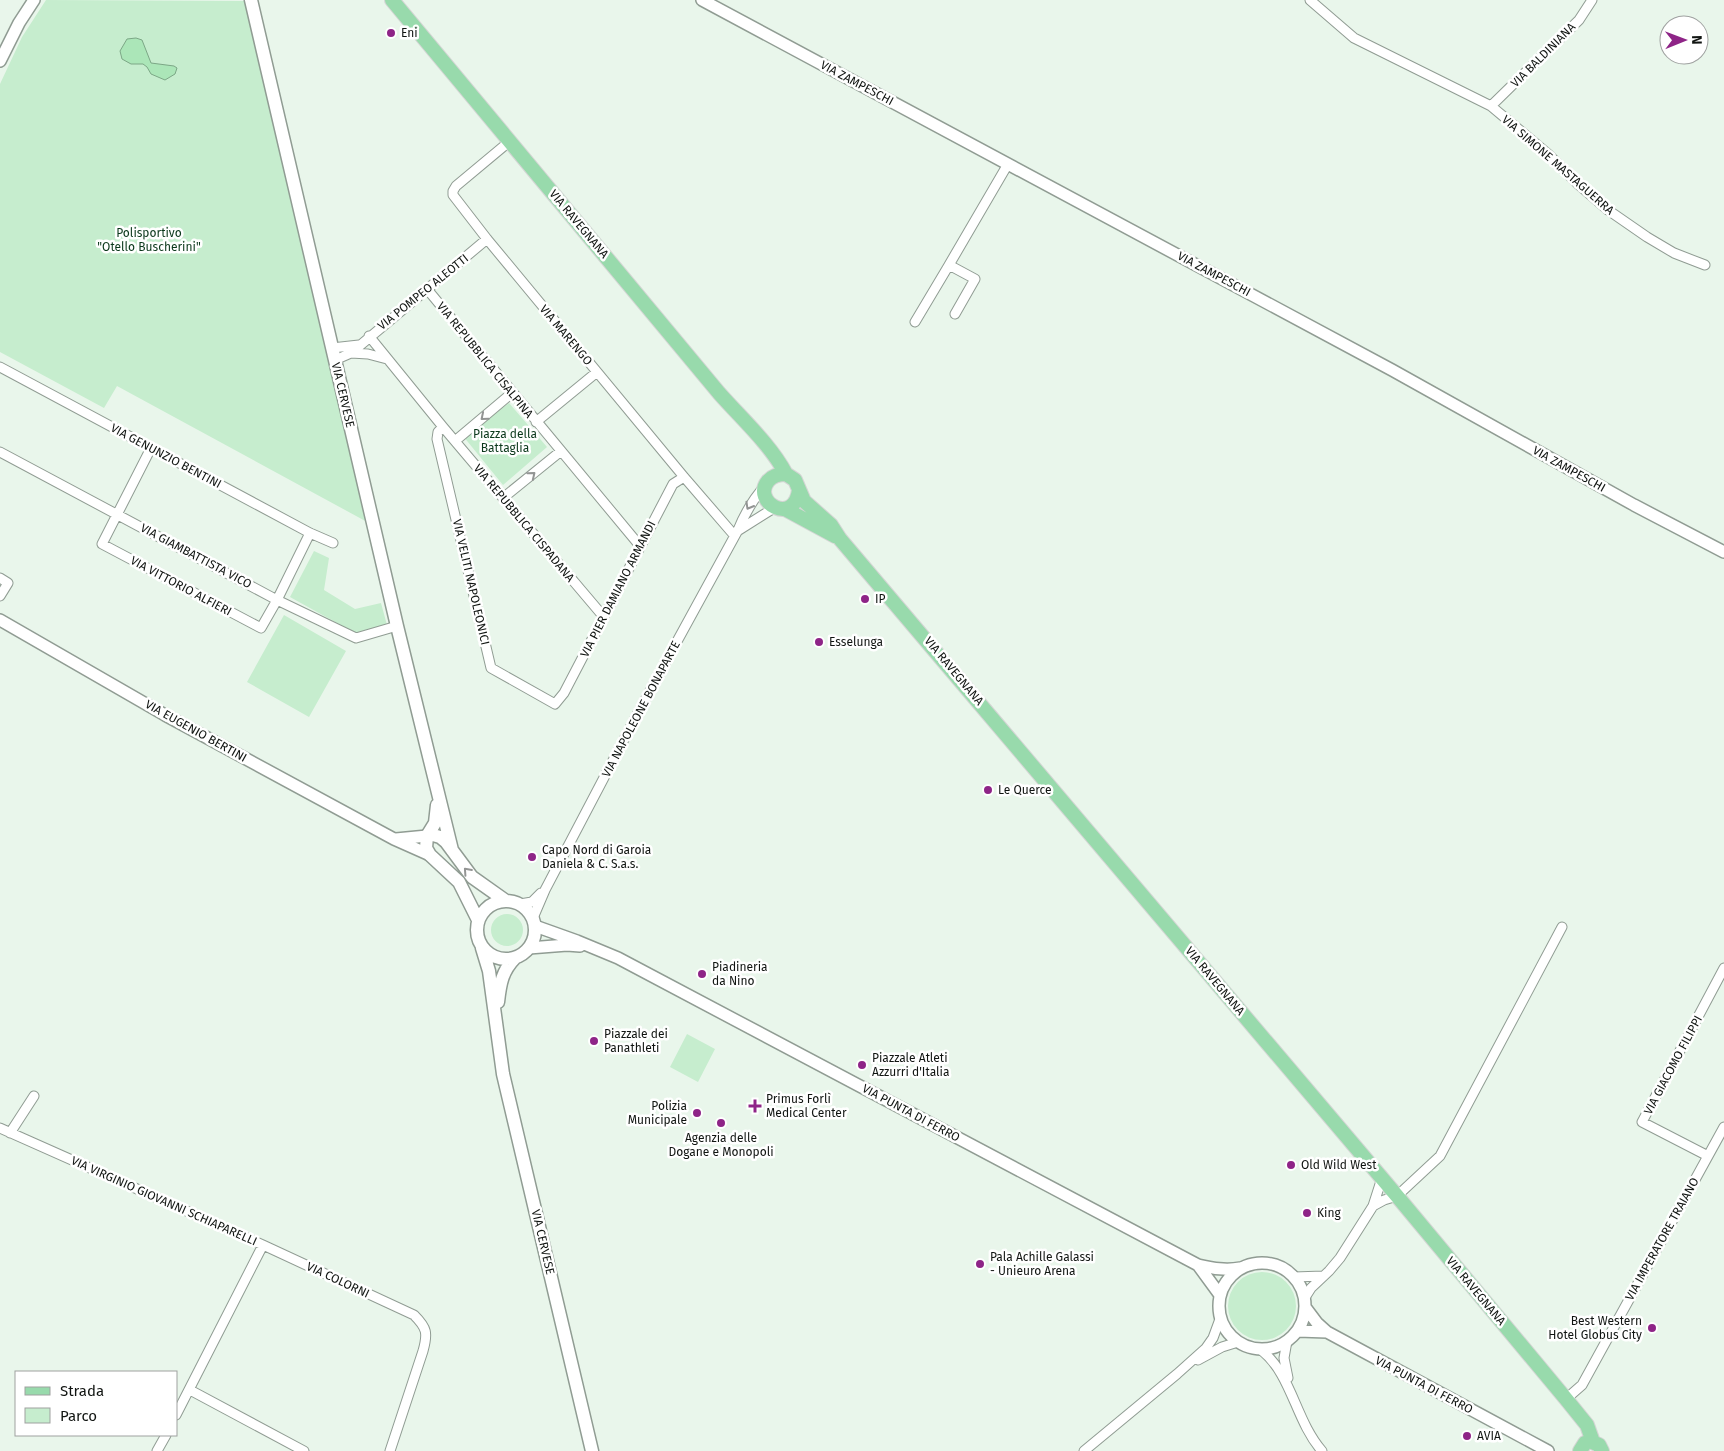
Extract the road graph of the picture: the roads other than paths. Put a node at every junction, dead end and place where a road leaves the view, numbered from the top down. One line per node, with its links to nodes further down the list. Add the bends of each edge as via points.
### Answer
1 (34, 0): 7 (street)
2 (250, 0): 19 (main road, VIA CERVESE)
3 (392, 0): 9 (main road, VIA RAVEGNANA)
4 (702, 0): 10 (street, VIA ZAMPESCHI)
5 (1310, 0): 8 (street, VIA SIMONE MASTAGUERRA, via 1354,38)
6 (1592, 0): 8 (street, VIA BALDINIANA, via 1579,20)
7 (0, 61)
8 (1491, 106): 13 (street, VIA SIMONE MASTAGUERRA, via 1608,210 1647,237)
9 (510, 141): 11 (street, VIA MARENGO, via 453,191 457,202); 29 (main road, VIA RAVEGNANA, via 719,393)
10 (1008, 164): 12 (street); 45 (street, VIA ZAMPESCHI)
11 (487, 240): 14 (street, VIA POMPEO ALEOTTI); 24 (street, VIA MARENGO)
12 (949, 265): 15 (street, via 974,278); 16 (street)
13 (1705, 265)
14 (427, 289): 17 (street, VIA POMPEO ALEOTTI); 25 (street, VIA REPUBBLICA CISALPINA)
15 (955, 314)
16 (915, 322)
17 (369, 336): 18 (street, VIA POMPEO ALEOTTI); 21 (street, VIA REPUBBLICA CISPADANA)
18 (359, 345): 19 (street); 20 (street, VIA POMPEO ALEOTTI)
19 (332, 348): 22 (main road, VIA CERVESE)
20 (351, 353): 21 (street); 22 (street)
21 (388, 359): 27 (street, VIA REPUBBLICA CISPADANA)
22 (335, 360): 51 (main road, VIA CERVESE)
23 (0, 367): 30 (street, VIA GENUNZIO BENTINI)
24 (597, 372): 26 (street); 34 (street, VIA MARENGO)
25 (512, 392): 26 (street, VIA REPUBBLICA CISALPINA); 28 (street, one-way to 28)
26 (536, 422): 31 (street, VIA REPUBBLICA CISALPINA)
27 (443, 427): 28 (street, VIA REPUBBLICA CISPADANA); 52 (street, VIA VELITI NAPOLEONICI, via 437,439 491,668)
28 (455, 441): 37 (street, VIA REPUBBLICA CISPADANA)
29 (768, 447): 33 (main road, VIA RAVEGNANA); 35 (main road)
30 (151, 448): 39 (street); 41 (street, VIA GENUNZIO BENTINI)
31 (562, 451): 37 (street, one-way to 31); 44 (street, VIA REPUBBLICA CISALPINA)
32 (0, 452): 39 (street, VIA GIAMBATTISTA VICO)
33 (786, 474): 35 (main road, via 777,475); 36 (main road, via 795,480)
34 (684, 478): 40 (street, VIA MARENGO); 44 (street, VIA PIER DAMIANO ARMANDI, via 673,484)
35 (767, 482): 38 (main road, via 766,499); 40 (street, VIA NAPOLEONE BONAPARTE, one-way to 40)
36 (800, 490): 38 (main road, via 794,504); 42 (main road, VIA RAVEGNANA, via 804,501 831,525)
37 (503, 498): 49 (street, VIA REPUBBLICA CISPADANA)
38 (779, 508): 40 (street); 42 (main road, VIA RAVEGNANA)
39 (117, 514): 48 (street, VIA GIAMBATTISTA VICO); 48 (street, VIA VITTORIO ALFIERI, via 102,544 261,628)
40 (736, 532): 58 (street, VIA NAPOLEONE BONAPARTE)
41 (310, 533): 43 (street, VIA GENUNZIO BENTINI); 48 (street)
42 (840, 539): 75 (main road, VIA RAVEGNANA)
43 (333, 543)
44 (640, 546): 49 (street, VIA PIER DAMIANO ARMANDI)
45 (1724, 552)
46 (0, 578): 47 (street, via 8,583)
47 (0, 596)
48 (277, 600): 51 (street, VIA GIAMBATTISTA VICO, via 356,638)
49 (603, 616): 52 (street, VIA PIER DAMIANO ARMANDI, via 564,694)
50 (0, 620): 55 (street, VIA EUGENIO BERTINI, via 165,715)
51 (397, 626): 53 (main road, VIA CERVESE)
52 (555, 704)
53 (437, 790): 54 (main road, VIA CERVESE, via 437,818); 56 (main road, VIA CERVESE)
54 (427, 836): 55 (street); 56 (main road, VIA CERVESE, via 440,837); 57 (main road, via 426,848)
55 (394, 839): 57 (street, VIA EUGENIO BERTINI)
56 (452, 850): 59 (main road, VIA CERVESE, one-way to 56, via 472,876)
57 (430, 855): 61 (main road, VIA CERVESE, via 459,882)
58 (545, 890): 60 (street, VIA NAPOLEONE BONAPARTE, via 532,902); 62 (street, VIA NAPOLEONE BONAPARTE)
59 (506, 901): 60 (main road, VIA CERVESE); 61 (main road, via 488,907)
60 (520, 904): 62 (main road)
61 (478, 920): 65 (main road, VIA CERVESE, via 477,934)
62 (534, 922): 64 (street, VIA PUNTA DI FERRO); 66 (main road, via 534,939)
63 (1562, 927): 76 (street, via 1440,1156)
64 (591, 946): 66 (street, VIA PUNTA DI FERRO); 79 (street, VIA PUNTA DI FERRO)
65 (482, 948): 67 (main road, via 497,958); 69 (main road, VIA CERVESE, via 489,970)
66 (529, 948): 67 (main road, VIA CERVESE)
67 (515, 958): 69 (main road, VIA CERVESE, via 502,976)
68 (1724, 968): 74 (street, VIA GIACOMO FILIPPI, via 1642,1122)
69 (497, 1032): 101 (main road, VIA CERVESE, via 505,1083)
70 (34, 1096): 73 (street)
71 (1724, 1127): 74 (street, VIA IMPERATORE TRAIANO)
72 (0, 1128): 73 (street, VIA VIRGINIO GIOVANNI SCHIAPARELLI)
73 (10, 1133): 78 (street, VIA VIRGINIO GIOVANNI SCHIAPARELLI)
74 (1708, 1156): 93 (street, VIA IMPERATORE TRAIANO, via 1582,1385)
75 (1382, 1178): 76 (main road, VIA RAVEGNANA); 77 (street)
76 (1397, 1196): 77 (street); 93 (main road, VIA RAVEGNANA)
77 (1373, 1206): 81 (street, via 1340,1258)
78 (263, 1245): 92 (street, VIA VIRGINIO GIOVANNI SCHIAPARELLI); 100 (street, VIA COLORNI, via 414,1315 424,1324 427,1337)
79 (1198, 1265): 80 (street, via 1220,1270); 83 (street, VIA PUNTA DI FERRO)
80 (1242, 1268): 82 (street, via 1252,1264 1270,1264 1283,1268); 83 (street, via 1230,1277)
81 (1323, 1276): 82 (street); 84 (street, via 1311,1288)
82 (1294, 1277): 84 (street)
83 (1220, 1295): 85 (street)
84 (1305, 1303): 86 (street); 87 (street, via 1317,1323)
85 (1220, 1318): 89 (street, via 1227,1332); 91 (street, via 1206,1348)
86 (1298, 1331): 87 (street, VIA PUNTA DI FERRO); 88 (street)
87 (1327, 1332): 104 (street, VIA PUNTA DI FERRO)
88 (1287, 1341): 90 (street); 94 (street, via 1285,1366)
89 (1238, 1342): 90 (street); 91 (street, via 1222,1347)
90 (1261, 1350): 94 (street, via 1277,1366)
91 (1177, 1374): 102 (street)
92 (190, 1390): 95 (street, VIA VIRGINIO GIOVANNI SCHIAPARELLI); 99 (street)
93 (1566, 1399): 97 (main road, VIA RAVEGNANA, via 1587,1425)
94 (1295, 1405): 103 (street, via 1310,1437)
95 (178, 1411)
96 (165, 1436): 98 (street)
97 (1591, 1446)
98 (157, 1451)
99 (304, 1451)
100 (390, 1451)
101 (592, 1451)
102 (1084, 1451)
103 (1322, 1451)
104 (1548, 1451)

